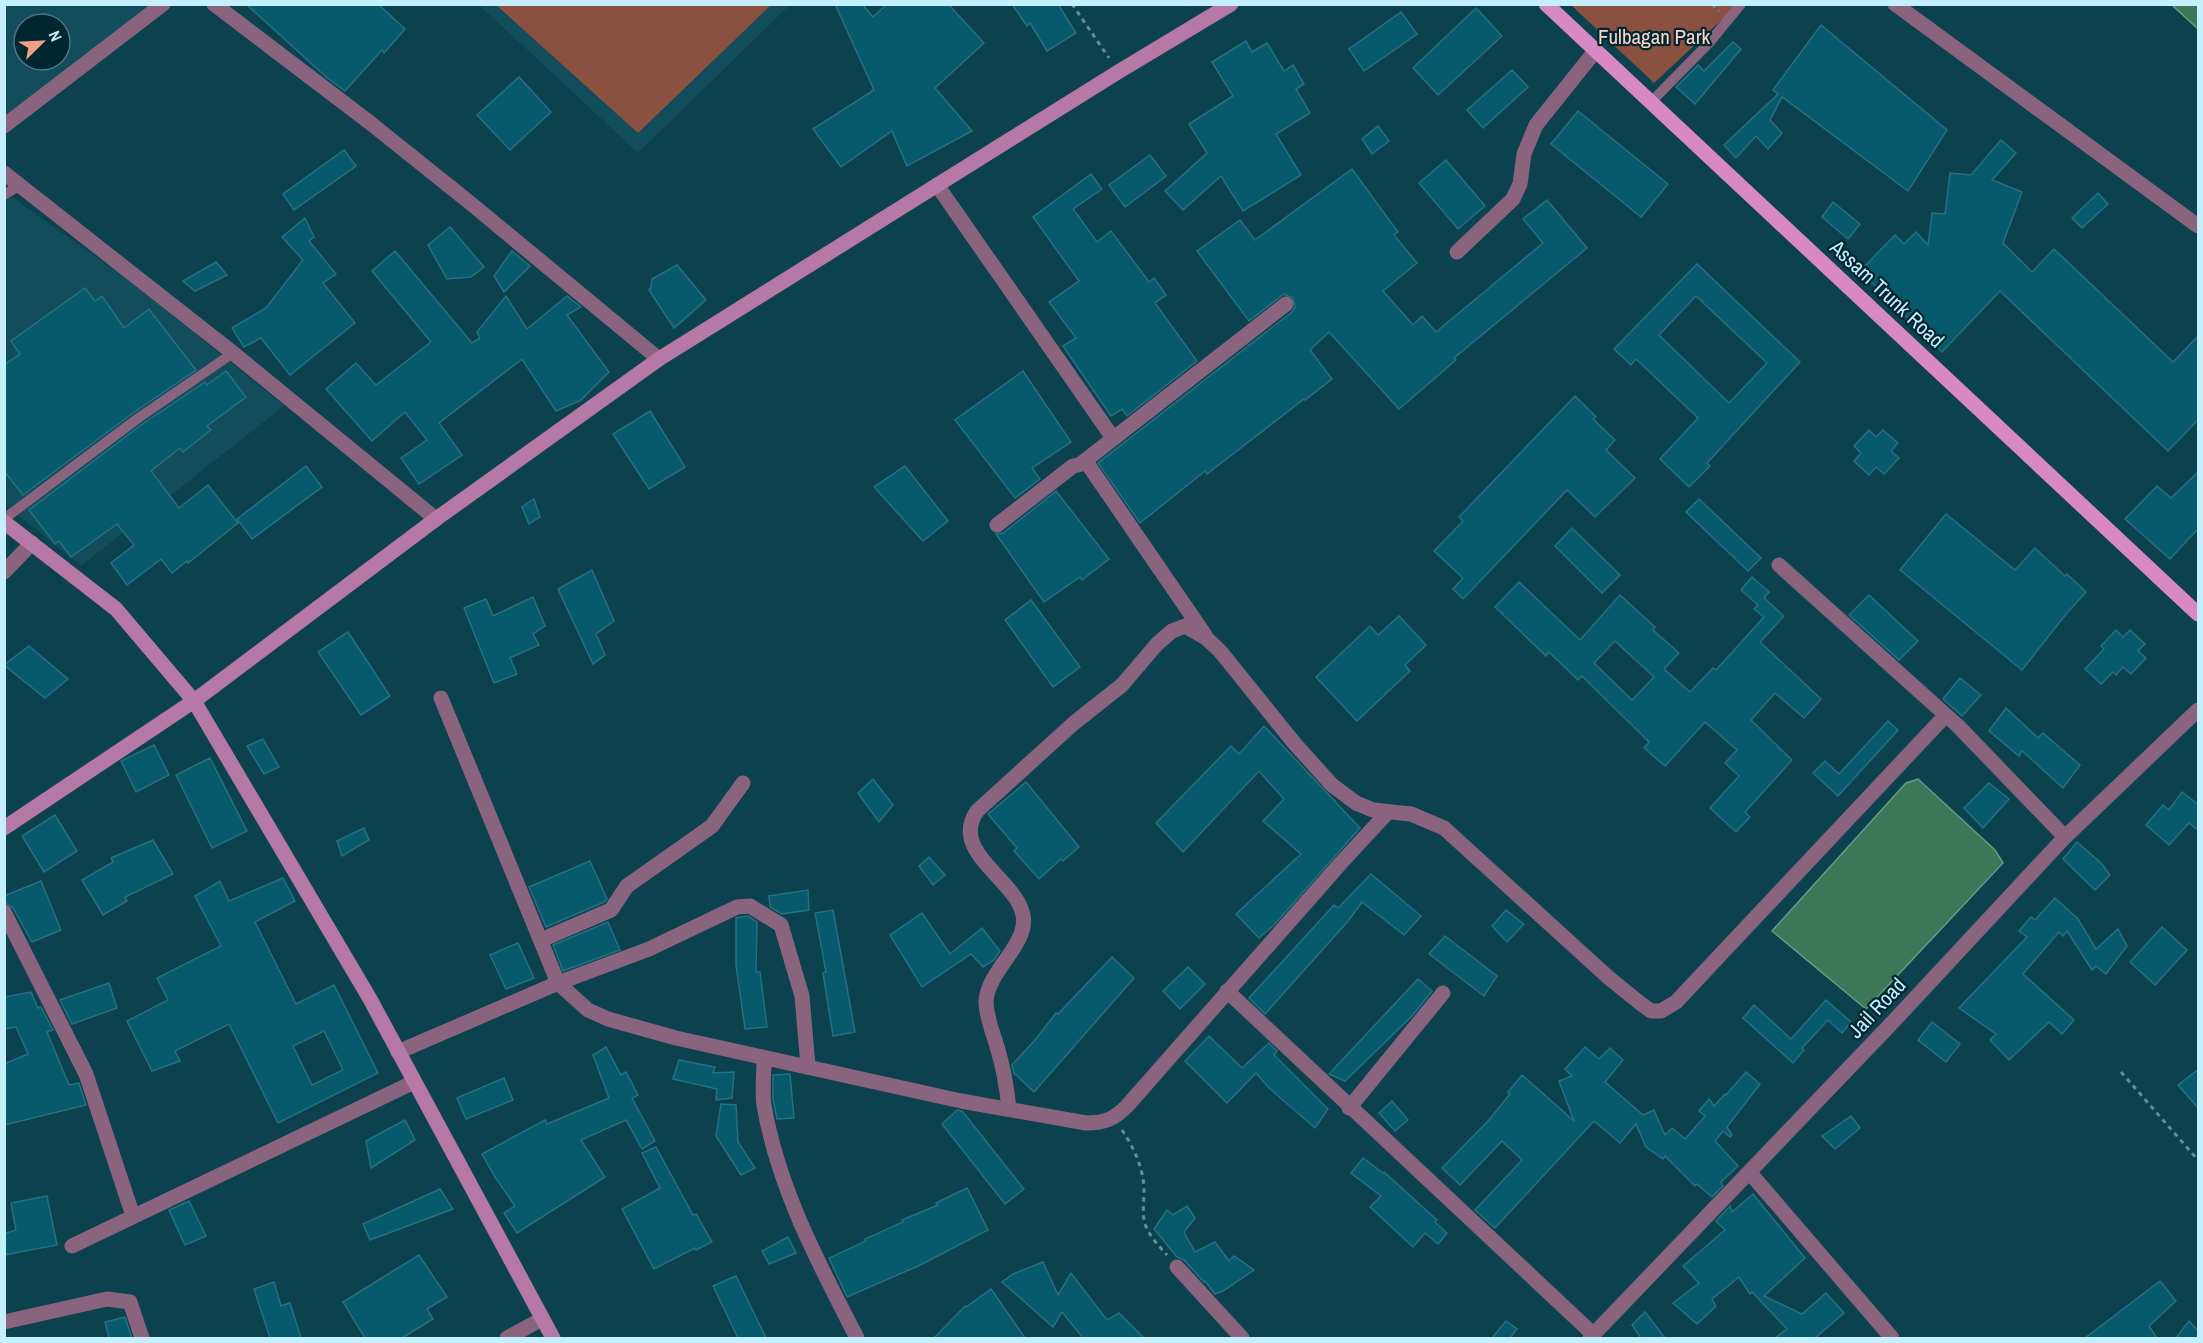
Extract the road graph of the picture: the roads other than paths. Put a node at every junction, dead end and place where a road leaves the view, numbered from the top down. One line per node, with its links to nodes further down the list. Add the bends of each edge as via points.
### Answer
1 (164, 4): 9 (street)
2 (214, 4): 18 (street, via 369,122)
3 (1231, 4): 12 (main road)
4 (1546, 4): 7 (main road, Assam Trunk Road)
5 (1741, 4): 8 (lane)
6 (1895, 4): 14 (street)
7 (1596, 50): 8 (main road, Assam Trunk Road); 15 (street, via 1536,125 1513,199)
8 (1652, 102): 27 (main road, Assam Trunk Road)
9 (4, 126)
10 (4, 173): 11 (street)
11 (20, 185): 13 (lane); 17 (street)
12 (938, 185): 18 (main road); 19 (street)
13 (4, 195)
14 (2199, 226)
15 (1457, 252)
16 (1286, 304): 19 (street)
17 (233, 353): 21 (street); 22 (lane, via 137,419)
18 (659, 359): 21 (main road)
19 (1113, 438): 20 (street)
20 (1082, 463): 23 (street); 28 (street, via 1092,468)
21 (436, 519): 30 (main road)
22 (4, 520): 24 (main road)
23 (997, 525)
24 (32, 543): 26 (street); 30 (main road, via 116,609)
25 (1779, 565): 32 (street)
26 (4, 572)
27 (2199, 614)
28 (1206, 638): 34 (street, via 1332,785 1356,803); 47 (street, via 1185,626 1172,631 1122,686 1074,723 971,820 969,833 974,846 1019,902 1025,922 989,987 986,1002)
29 (441, 698): 38 (street)
30 (194, 701): 35 (main road); 42 (main road)
31 (2199, 710): 36 (street, Jail Road)
32 (1945, 716): 34 (street, via 1676,1002 1661,1011 1652,1011 1609,978 1444,828 1411,814); 36 (street)
33 (743, 783): 38 (street, via 712,826 627,886 611,910)
34 (1388, 812): 40 (street)
35 (4, 828)
36 (2065, 837): 48 (street, Jail Road)
37 (4, 912): 49 (street, via 86,1074)
38 (541, 940): 39 (street)
39 (558, 983): 42 (street); 43 (street, via 588,1010 608,1019); 44 (street, via 649,949 737,907 750,906 777,921 784,932 802,996)
40 (1227, 991): 46 (street); 47 (street, via 1115,1118 1086,1123)
41 (1443, 993): 46 (street)
42 (398, 1052): 45 (main road)
43 (764, 1059): 44 (street); 58 (street, via 764,1103 774,1149 802,1228)
44 (808, 1066): 47 (street)
45 (414, 1082): 49 (street); 52 (main road)
46 (1349, 1108): 54 (street)
47 (1009, 1109)
48 (1750, 1173): 54 (street, Jail Road); 60 (street)
49 (133, 1216): 50 (street)
50 (72, 1246)
51 (1177, 1267): 59 (street)
52 (542, 1319): 56 (street); 57 (main road)
53 (4, 1322): 55 (street, via 107,1299 119,1300 130,1302)
54 (1592, 1337)
55 (142, 1338)
56 (507, 1338)
57 (552, 1338)
58 (857, 1338)
59 (1242, 1338)
60 (1892, 1338)

